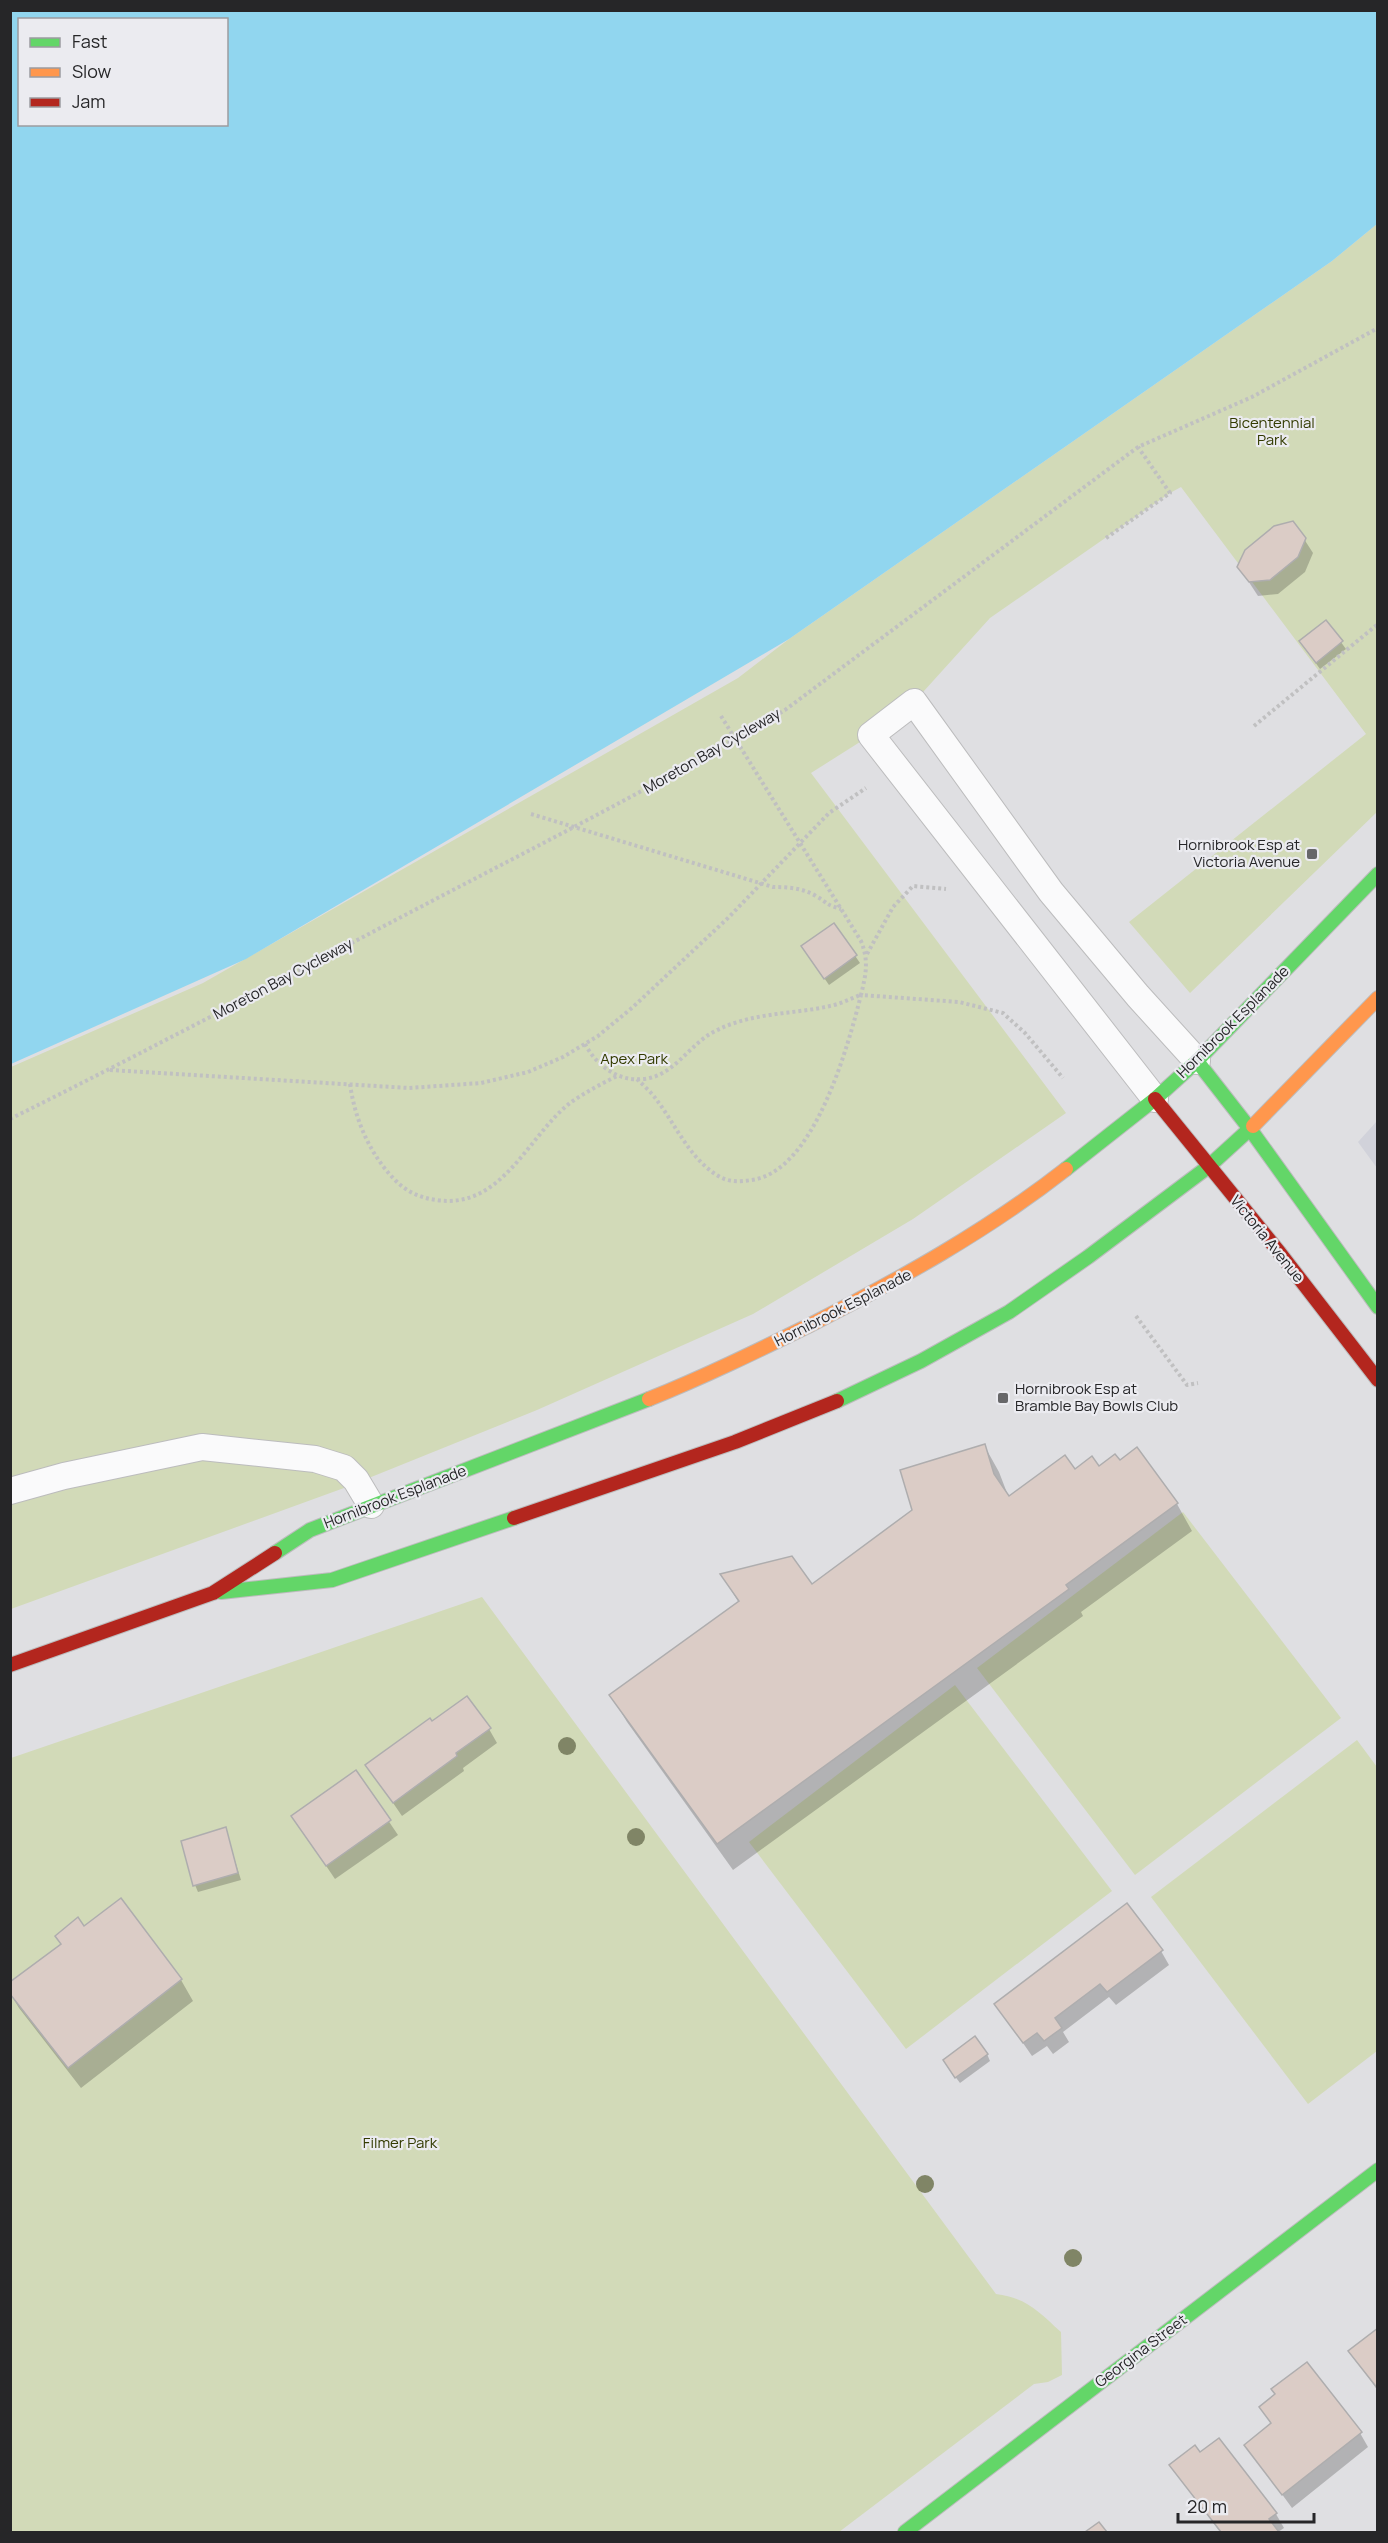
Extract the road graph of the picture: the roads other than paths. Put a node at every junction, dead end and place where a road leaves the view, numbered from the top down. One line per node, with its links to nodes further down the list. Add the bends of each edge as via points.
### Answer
1 (1377, 874): 3 (main road, Hornibrook Esplanade)
2 (1377, 998): 5 (main road, Hornibrook Esplanade)
3 (1197, 1061): 4 (main road, Hornibrook Esplanade); 4 (lane, via 1051,892 914,702 871,735); 5 (main road)
4 (1155, 1099): 6 (main road, Victoria Avenue); 10 (main road, Hornibrook Esplanade, via 1030,1197 957,1246 825,1319 653,1397)
5 (1250, 1129): 6 (main road, Hornibrook Esplanade); 7 (main road)
6 (1208, 1167): 8 (main road, Victoria Avenue); 11 (main road, Hornibrook Esplanade, via 1009,1312 921,1361 826,1406 735,1442 332,1580)
7 (1377, 1307)
8 (1377, 1380)
9 (10, 1491): 10 (lane, via 202,1447 315,1459 344,1468)
10 (371, 1505): 11 (main road, Hornibrook Esplanade, via 310,1530)
11 (213, 1593): 12 (main road, Hornibrook Esplanade)
12 (10, 1665)
13 (1377, 2170): 14 (main road, Georgina Street)
14 (905, 2532)

